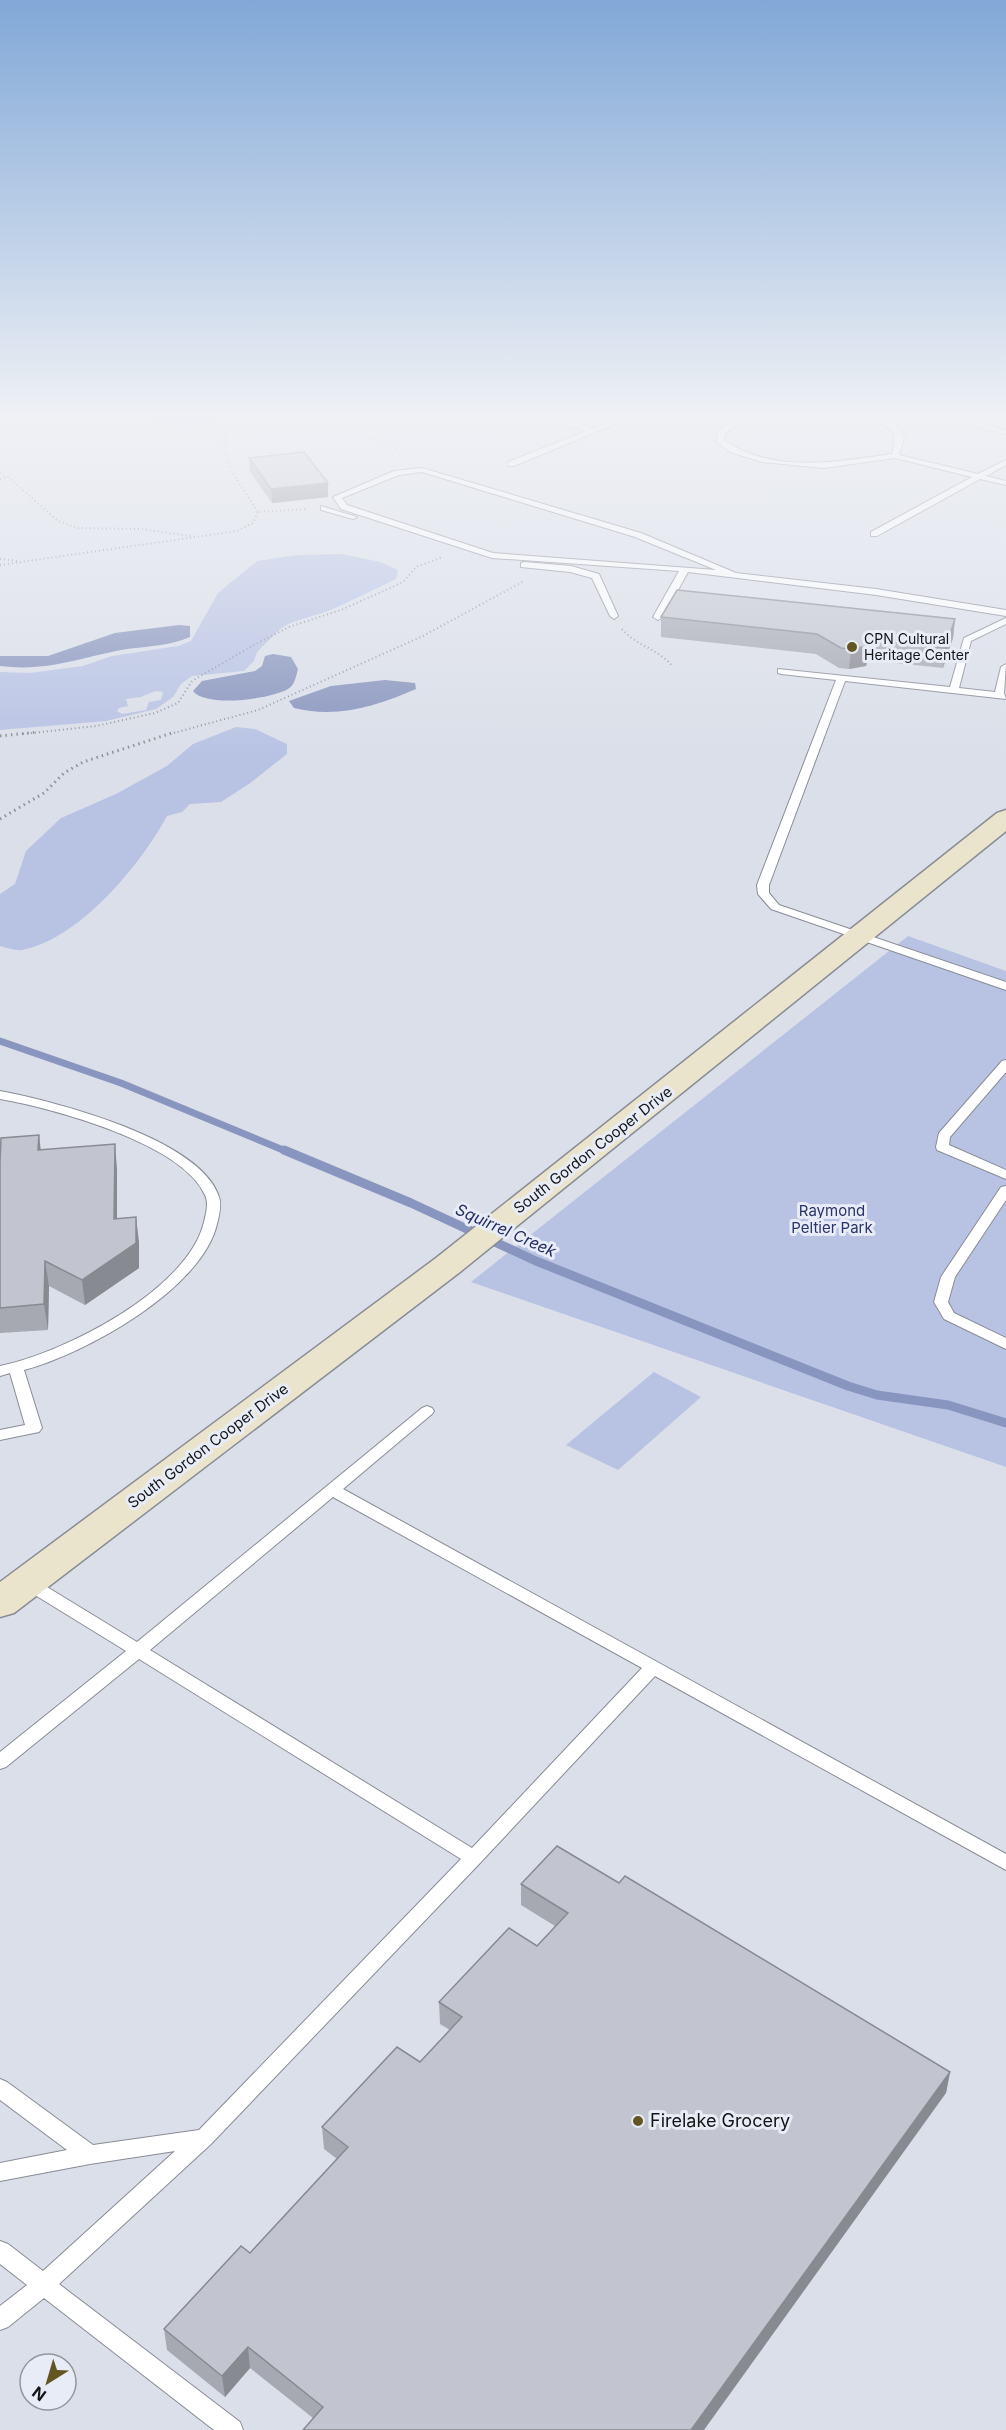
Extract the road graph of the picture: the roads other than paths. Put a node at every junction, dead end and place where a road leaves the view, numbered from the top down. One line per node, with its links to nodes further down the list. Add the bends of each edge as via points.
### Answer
1 (388, 529): 9 (lane, via 485,560 572,569 596,576)
2 (413, 529): 6 (lane, via 492,555)
3 (619, 529): 7 (lane)
4 (882, 529): 5 (lane)
5 (874, 534)
6 (685, 569): 7 (lane); 10 (lane)
7 (732, 574): 8 (lane, via 922,598)
8 (1006, 613)
9 (614, 616)
10 (658, 617)
11 (1003, 625): 15 (lane, via 967,640)
12 (1006, 667): 16 (lane)
13 (782, 672): 14 (lane)
14 (841, 678): 15 (lane); 18 (lane, via 763,885 764,894 775,907)
15 (954, 690): 16 (lane)
16 (1003, 695)
17 (1001, 827): 18 (main road, South Gordon Cooper Drive)
18 (856, 935): 19 (lane); 30 (main road, South Gordon Cooper Drive, via 708,1059 448,1264)
19 (1006, 986)
20 (1006, 1064): 22 (lane, via 944,1136 942,1147)
21 (0, 1095): 25 (lane, via 29,1099 118,1127 194,1168 213,1197 213,1223 205,1245 168,1286 58,1354)
22 (1006, 1175)
23 (1006, 1190): 24 (lane, via 948,1277 941,1302 949,1316)
24 (1006, 1344)
25 (16, 1368): 26 (lane); 28 (lane, via 34,1428)
26 (0, 1371)
27 (427, 1411): 29 (lane)
28 (0, 1435)
29 (333, 1490): 31 (lane); 32 (lane)
30 (14, 1593): 31 (lane)
31 (138, 1651): 33 (lane); 34 (lane)
32 (653, 1667): 34 (lane); 35 (lane)
33 (0, 1762)
34 (474, 1858): 37 (lane)
35 (1006, 1863)
36 (0, 2088): 38 (lane)
37 (204, 2138): 38 (lane); 41 (lane)
38 (90, 2155): 39 (lane)
39 (0, 2172)
40 (0, 2251): 41 (lane)
41 (45, 2283): 42 (lane); 43 (lane)
42 (0, 2320)
43 (232, 2430)

